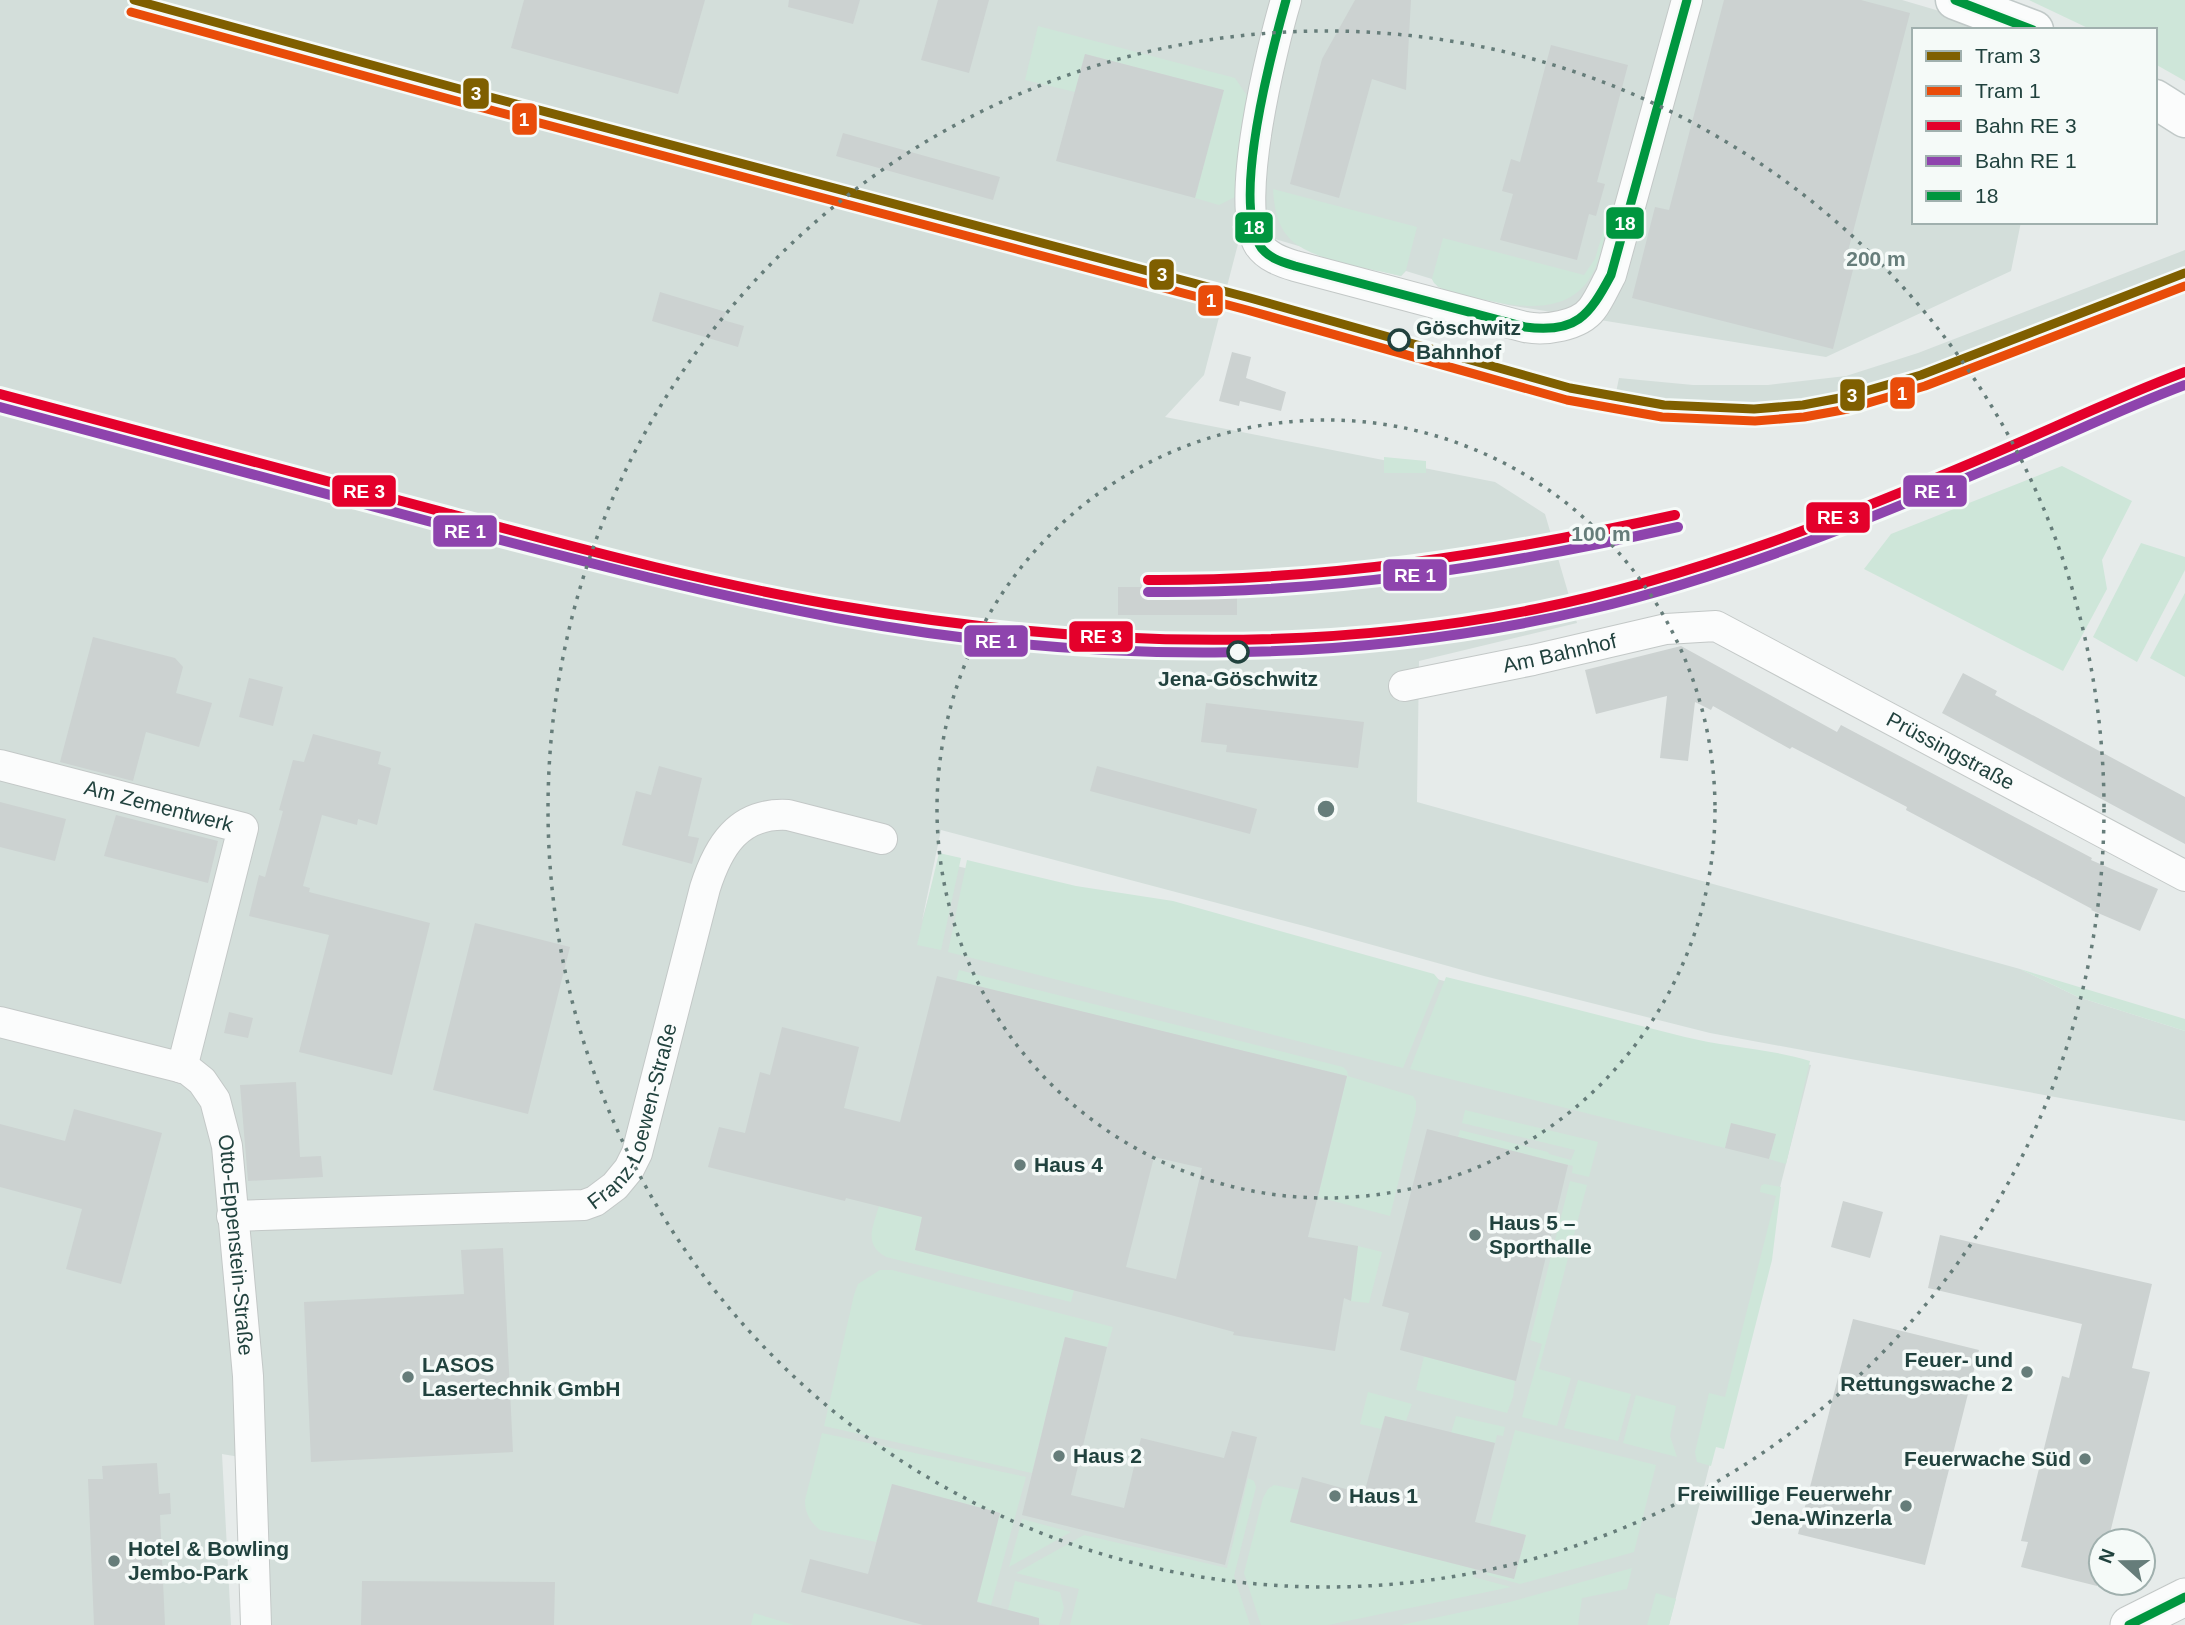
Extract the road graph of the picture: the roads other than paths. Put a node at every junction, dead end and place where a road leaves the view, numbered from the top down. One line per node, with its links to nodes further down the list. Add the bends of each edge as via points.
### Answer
1 (1286, 0): 2 (street, via 1272,50 1252,165 1249,210 1259,246 1277,260 1530,328 1564,326 1591,312 1611,275)
2 (1687, 0)
3 (1955, 0): 4 (main road)
4 (2029, 28)
5 (1716, 626): 6 (street, Am Bahnhof, via 1666,629); 9 (street, Prüssingstraße)
6 (1404, 686)
7 (0, 765): 11 (street, Am Zementwerk, via 243,828)
8 (882, 839): 12 (street, Franz-Loewen-Straße, via 776,814 751,822 728,838 705,888 637,1153 624,1177 595,1201 523,1208)
9 (2185, 876)
10 (0, 1021): 11 (street, Otto-Eppenstein-Straße)
11 (182, 1068): 12 (street, Otto-Eppenstein-Straße, via 209,1090 222,1122)
12 (232, 1216): 14 (street, Otto-Eppenstein-Straße, via 248,1376)
13 (2185, 1597): 15 (street)
14 (256, 1625)
15 (2129, 1625)

